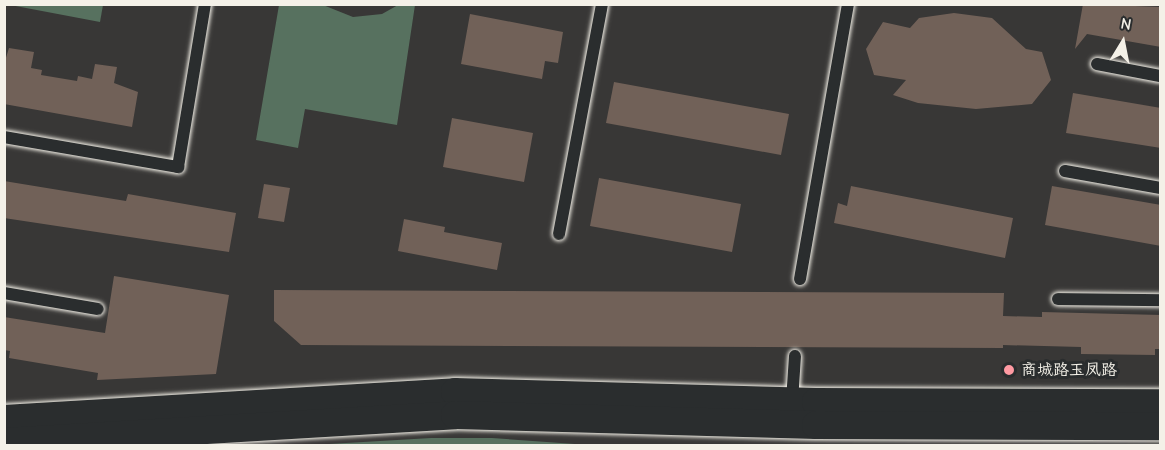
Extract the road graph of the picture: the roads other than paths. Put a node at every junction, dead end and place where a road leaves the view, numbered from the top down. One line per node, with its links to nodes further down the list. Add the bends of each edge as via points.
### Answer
1 (205, 4): 6 (lane, via 178,167)
2 (602, 4): 9 (lane)
3 (848, 4): 10 (lane)
4 (1097, 64): 5 (lane)
5 (1161, 76)
6 (4, 137)
7 (1065, 171): 8 (lane)
8 (1161, 188)
9 (560, 234)
10 (800, 279)
11 (4, 293): 14 (lane)
12 (1058, 299): 13 (lane)
13 (1161, 300)
14 (98, 309)
15 (795, 356): 16 (lane)
16 (792, 401): 17 (street); 18 (street, via 455,392)
17 (1161, 403)
18 (4, 418)
19 (1161, 426): 20 (street, via 816,425 455,415)
20 (4, 442)

